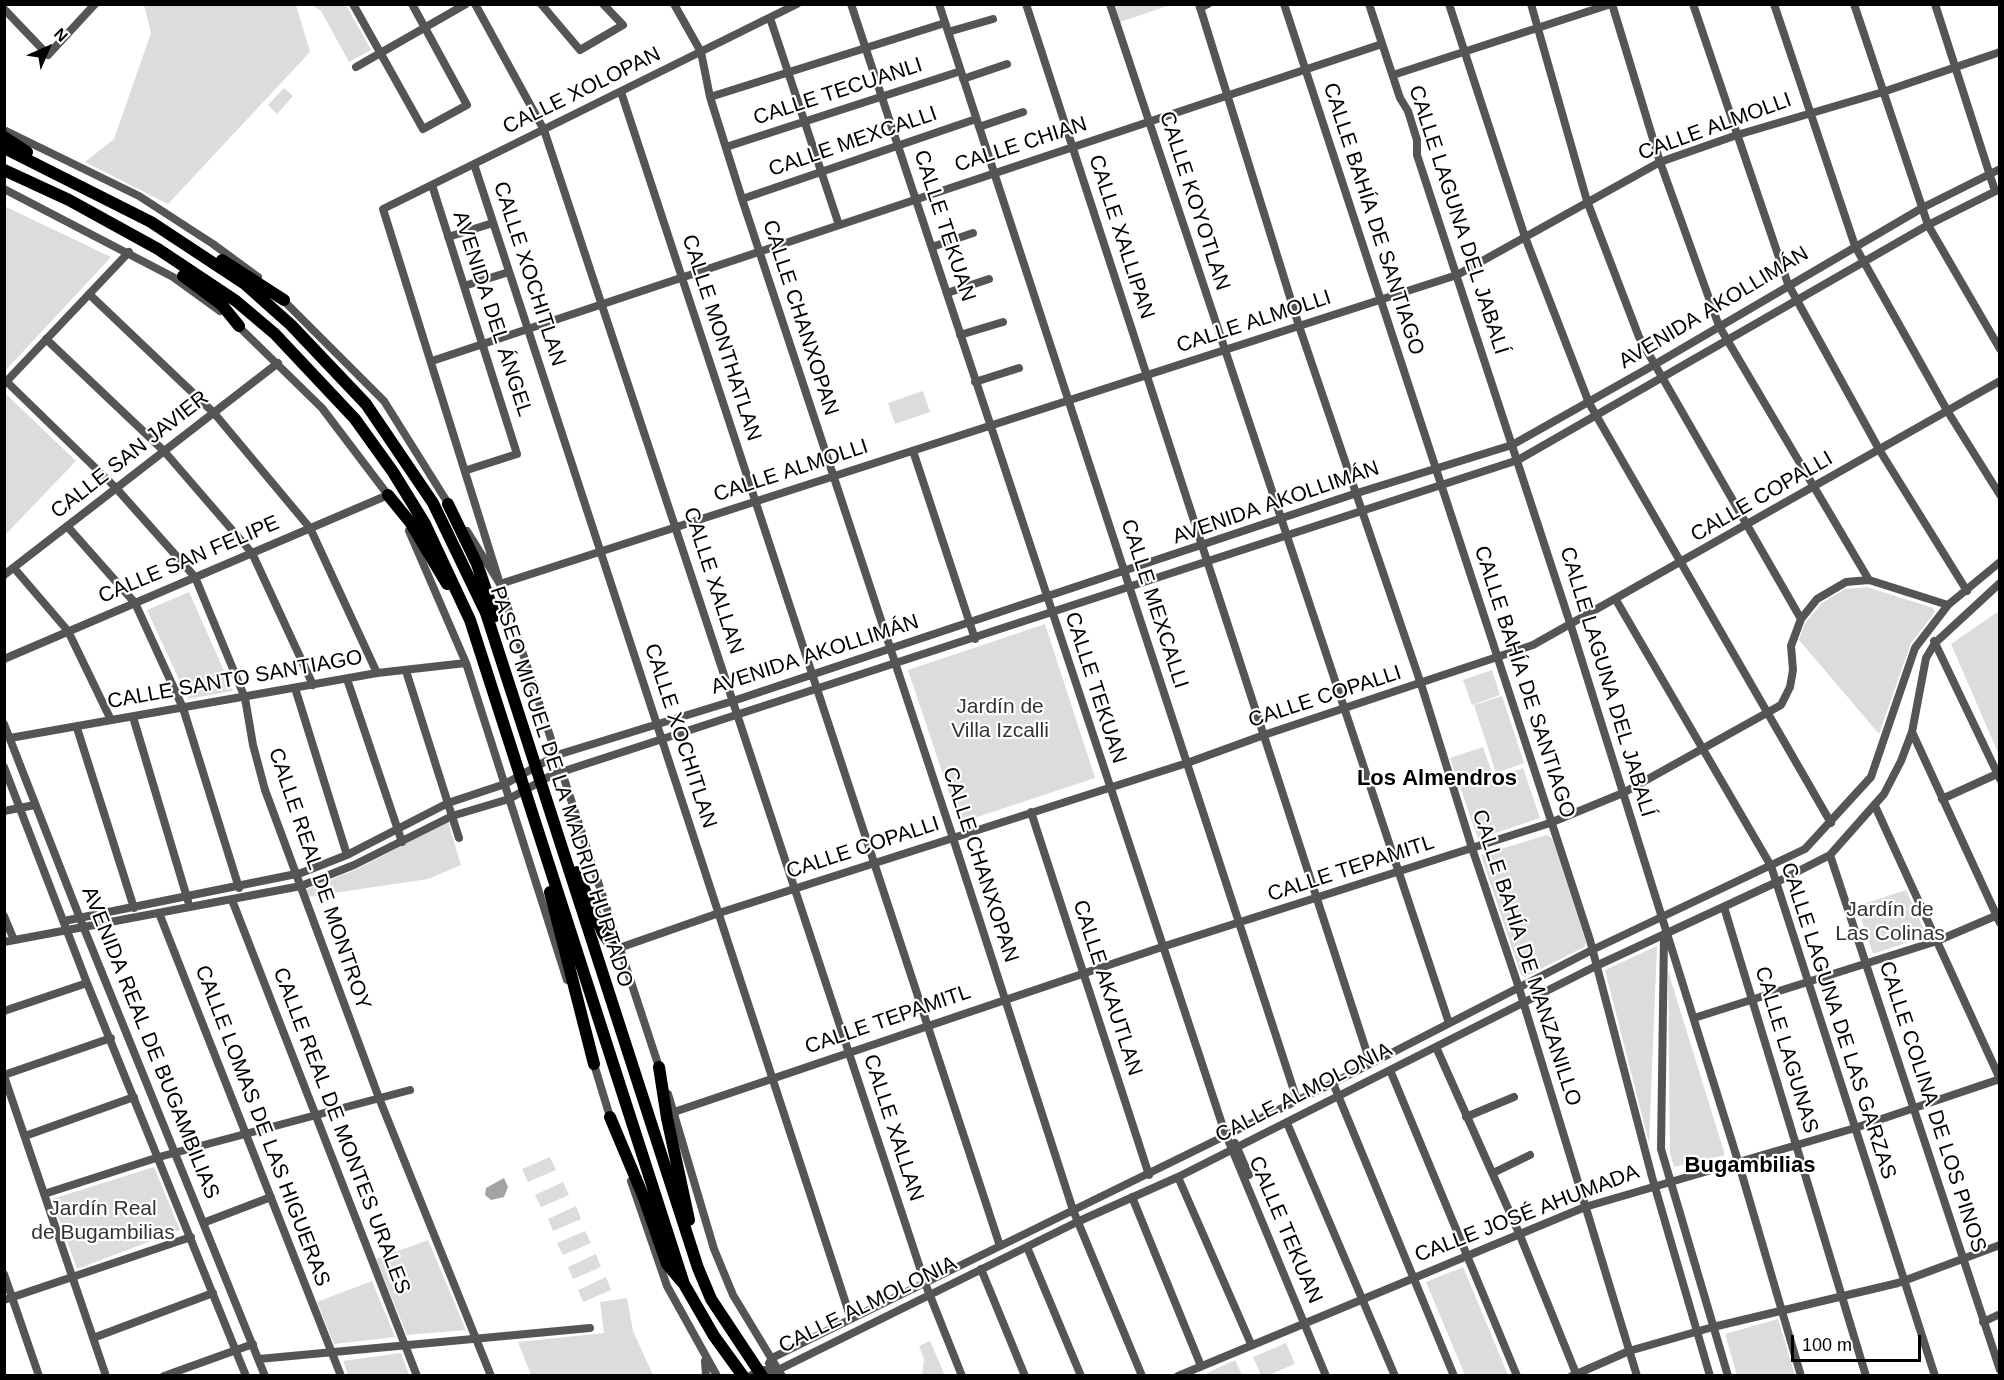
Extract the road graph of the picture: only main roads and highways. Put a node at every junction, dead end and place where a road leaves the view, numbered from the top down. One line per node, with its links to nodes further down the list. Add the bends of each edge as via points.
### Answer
1 (4, 137): 4 (highway)
2 (4, 148): 4 (highway, PASEO MIGUEL DE LA MADRID HURTADO)
3 (4, 170): 5 (highway, PASEO MIGUEL DE LA MADRID HURTADO)
4 (52, 171): 6 (highway, PASEO MIGUEL DE LA MADRID HURTADO)
5 (117, 227): 8 (highway, via 222,305); 11 (highway, PASEO MIGUEL DE LA MADRID HURTADO, via 236,301 313,371 355,419 404,489 425,524)
6 (185, 244): 7 (highway, via 243,272); 12 (highway, PASEO MIGUEL DE LA MADRID HURTADO, via 245,284 291,325 366,404 438,514 486,613)
7 (284, 300)
8 (239, 326)
9 (388, 495): 11 (highway, via 410,522)
10 (448, 504): 12 (highway, via 481,574 498,623)
11 (470, 621): 14 (highway, PASEO MIGUEL DE LA MADRID HURTADO)
12 (506, 673): 13 (highway, PASEO MIGUEL DE LA MADRID HURTADO)
13 (557, 833): 15 (highway, via 568,848 603,933); 19 (highway, PASEO MIGUEL DE LA MADRID HURTADO)
14 (541, 840): 16 (highway); 20 (highway, PASEO MIGUEL DE LA MADRID HURTADO)
15 (619, 948)
16 (594, 1064)
17 (659, 1067): 19 (highway)
18 (610, 1117): 20 (highway, via 667,1264)
19 (698, 1268): 21 (highway, PASEO MIGUEL DE LA MADRID HURTADO, via 711,1299)
20 (684, 1284): 22 (highway, PASEO MIGUEL DE LA MADRID HURTADO)
21 (759, 1373)
22 (743, 1376)

